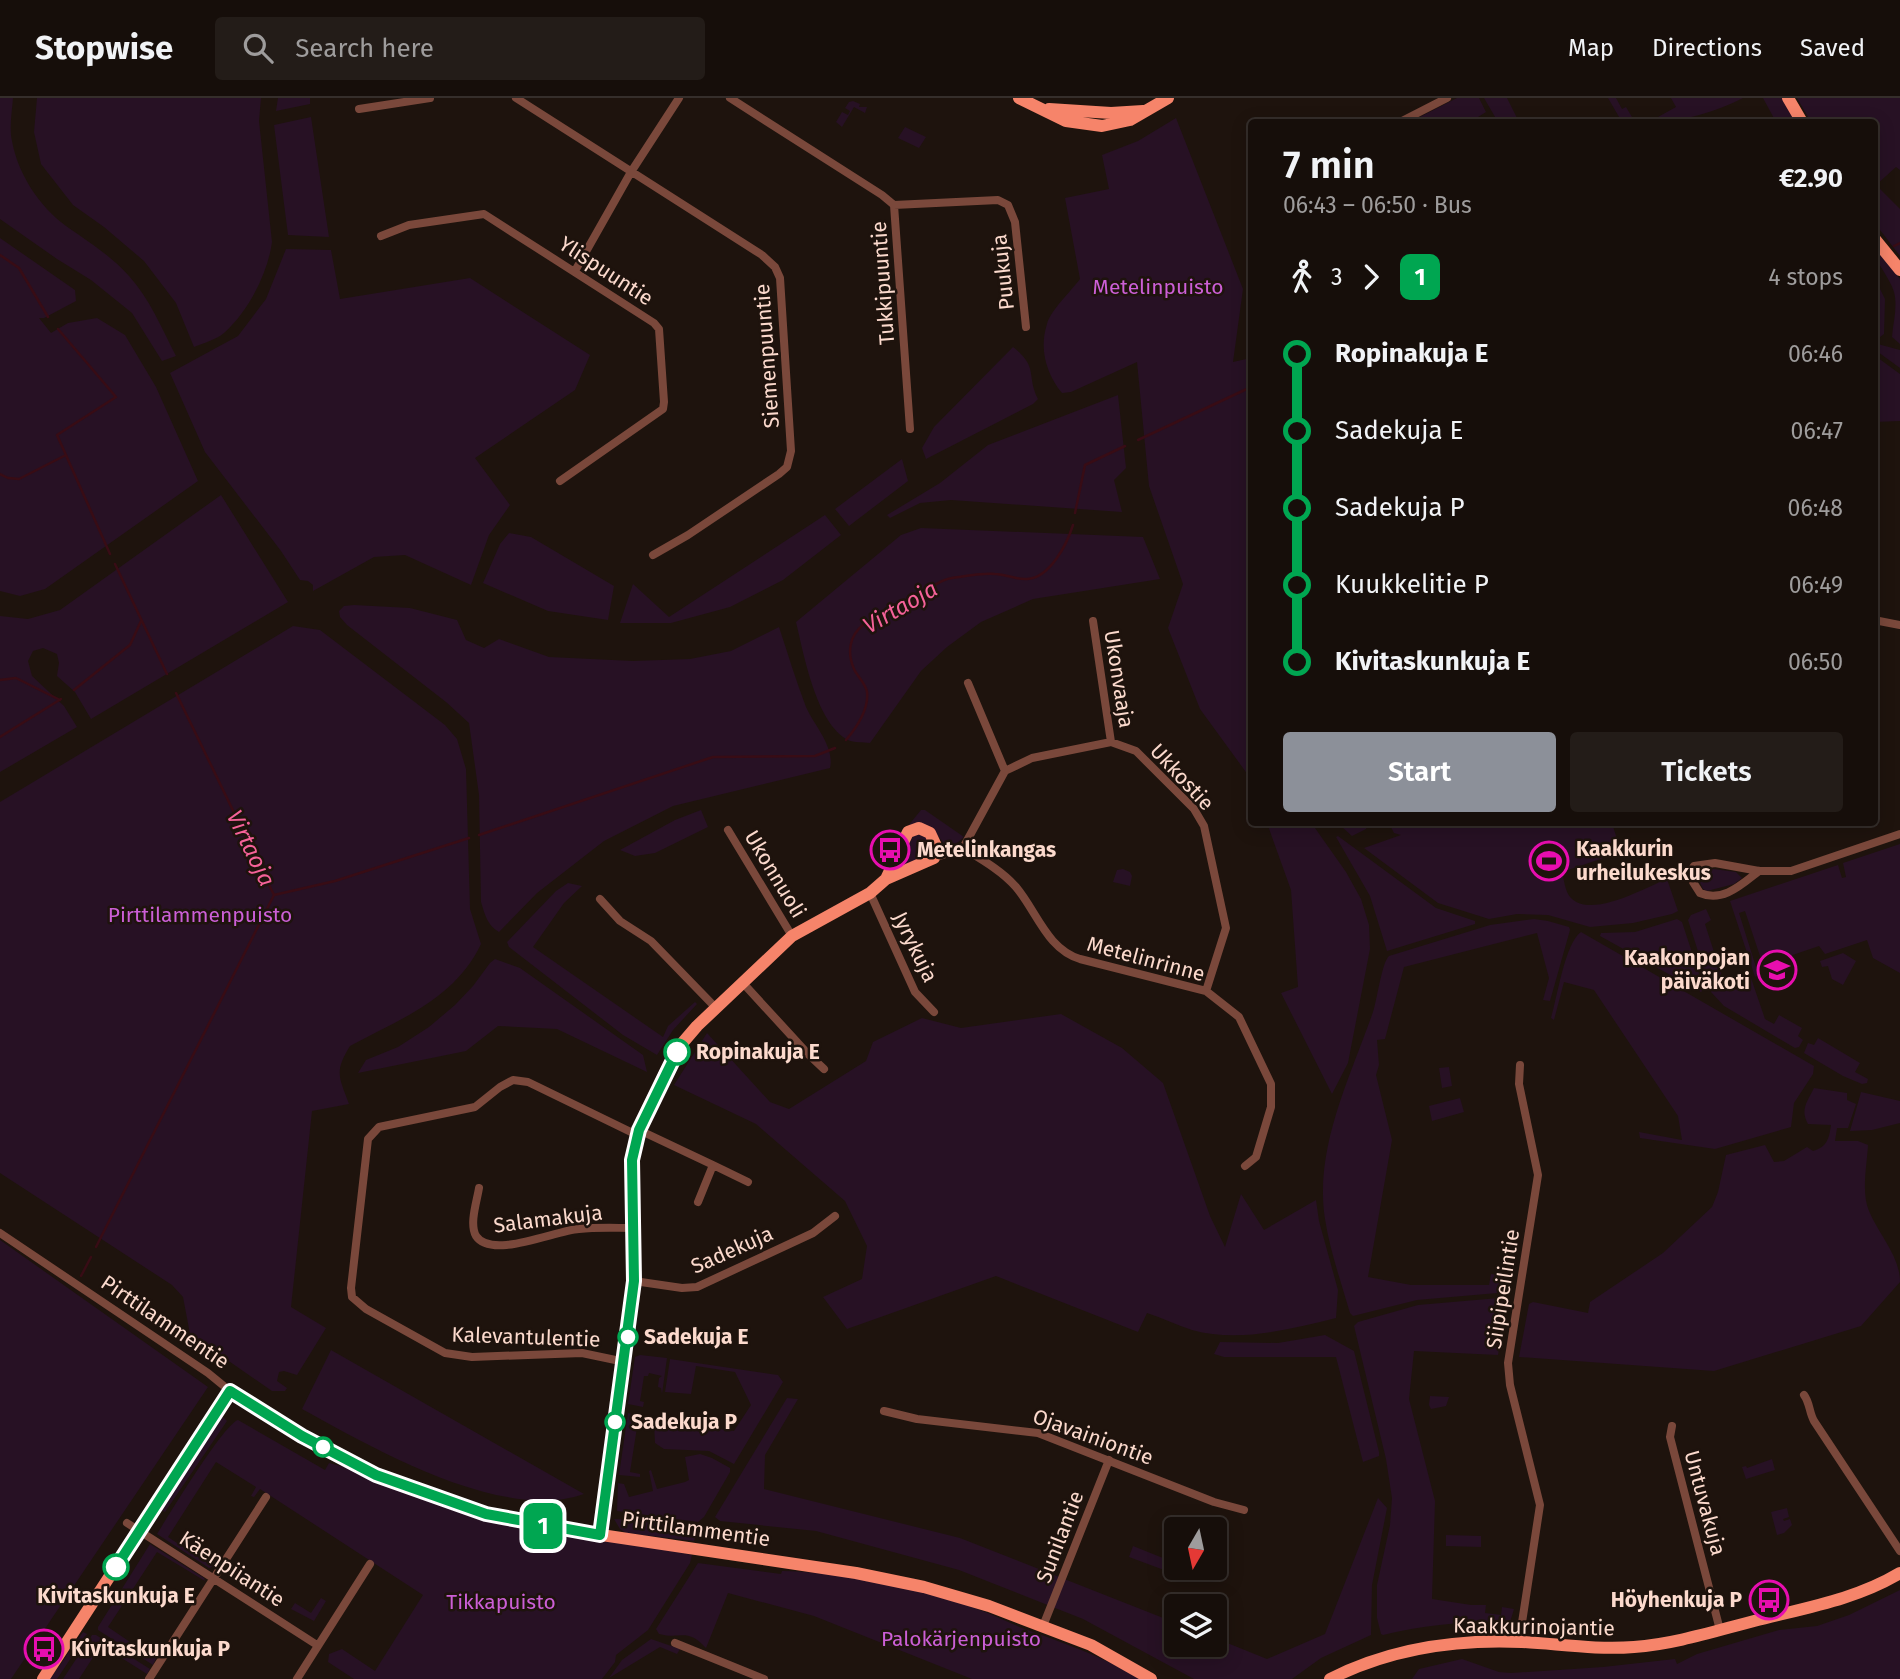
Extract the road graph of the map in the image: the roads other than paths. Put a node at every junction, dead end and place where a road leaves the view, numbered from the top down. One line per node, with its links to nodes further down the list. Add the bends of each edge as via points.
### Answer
1 (430, 98): 9 (street)
2 (516, 98): 12 (street, Siemenpuuntie)
3 (679, 98): 12 (street)
4 (730, 98): 13 (street, Tukkipuuntie)
5 (1019, 98): 6 (street, via 1066,121 1091,126 1122,123)
6 (1168, 98)
7 (1447, 98): 10 (street)
8 (1788, 98): 11 (street)
9 (359, 109)
10 (1406, 119)
11 (1800, 119)
12 (631, 172): 17 (street); 21 (street, Siemenpuuntie, via 762,256 778,272 789,423 790,457 783,470)
13 (894, 205): 18 (street, Puukuja, via 998,200 1009,205 1015,222); 19 (street, Tukkipuuntie)
14 (381, 236): 17 (street, Ylispuuntie, via 409,225 484,214)
15 (1878, 243): 16 (street)
16 (1900, 270)
17 (575, 271): 20 (street, Ylispuuntie, via 659,329 664,402 660,413)
18 (1026, 327)
19 (910, 429)
20 (561, 481)
21 (653, 555)
22 (1093, 621): 26 (street, Ukonvaaja)
23 (1878, 621): 24 (street)
24 (1900, 625)
25 (968, 683): 27 (street)
26 (1111, 742): 27 (street, via 1032,758); 38 (street, Ukkostie, via 1136,751 1194,809 1204,826 1226,928)
27 (1005, 771): 30 (street)
28 (728, 830): 36 (street, Ukonnuoli)
29 (1900, 834): 32 (street, via 1791,871)
30 (963, 848): 31 (street); 38 (street, Metelinrinne, via 1011,882 1054,944 1069,955)
31 (934, 858): 33 (street); 33 (street, via 933,837 915,828 906,835)
32 (1759, 871): 32 (street, via 1703,863 1690,872 1700,893 1716,897)
33 (886, 879): 34 (street)
34 (870, 893): 36 (street); 40 (street, Jyrykuja, via 915,992)
35 (600, 899): 39 (street, via 620,921 651,941)
36 (792, 936): 37 (street)
37 (742, 982): 39 (street); 42 (street)
38 (1206, 991): 45 (street, Metelinrinne, via 1239,1017 1271,1083 1271,1107 1256,1157)
39 (715, 1007): 43 (street, via 679,1048)
40 (934, 1012)
41 (1520, 1065): 70 (street, Siipipeilintie, via 1519,1084 1538,1175 1508,1363 1540,1505)
42 (824, 1069)
43 (638, 1132): 44 (street); 50 (street, via 630,1175); 53 (street, Kalevantulentie, via 528,1082 513,1080 475,1107 379,1127 368,1139 351,1288 352,1297 366,1309 445,1353 472,1357 582,1353)
44 (713, 1165): 46 (street); 48 (street)
45 (1245, 1166)
46 (748, 1182)
47 (479, 1188): 50 (street, Salamakuja, via 473,1228 485,1244 503,1246 578,1229)
48 (698, 1202)
49 (835, 1216): 52 (street, Sadekuja, via 813,1233 697,1287)
50 (633, 1228): 52 (street)
51 (0, 1233): 54 (street, Pirttilammentie)
52 (634, 1281): 53 (street)
53 (625, 1362): 63 (street)
54 (230, 1391): 62 (street); 63 (street, Pirttilammentie, via 376,1475 486,1514)
55 (1804, 1395): 64 (street, via 1814,1421)
56 (884, 1410): 58 (street, Ojavainiontie, via 918,1419 1025,1429)
57 (1672, 1426): 69 (street, Untuvakuja, via 1670,1437)
58 (1109, 1460): 60 (street, Ojavainiontie); 68 (street, Sunilantie)
59 (266, 1497): 67 (street)
60 (1244, 1510)
61 (127, 1522): 62 (street, Käenpiiantie)
62 (139, 1530): 67 (street, Käenpiiantie); 73 (street)
63 (600, 1535): 68 (street, Pirttilammentie, via 924,1587)
64 (1900, 1551)
65 (370, 1564): 72 (street)
66 (1900, 1573): 69 (street, Kaakkurinojantie, via 1849,1597)
67 (214, 1578): 72 (street, Käenpiiantie); 74 (street)
68 (1043, 1626): 77 (street, Pirttilammentie, via 1091,1645)
69 (1720, 1630): 70 (street, Kaakkurinojantie, via 1634,1647)
70 (1519, 1642): 78 (street, Kaakkurinojantie, via 1442,1644 1384,1657)
71 (675, 1643): 76 (street)
72 (317, 1645): 75 (street)
73 (43, 1679)
74 (149, 1679)
75 (297, 1679)
76 (764, 1679)
77 (1151, 1679)
78 (1330, 1679)

